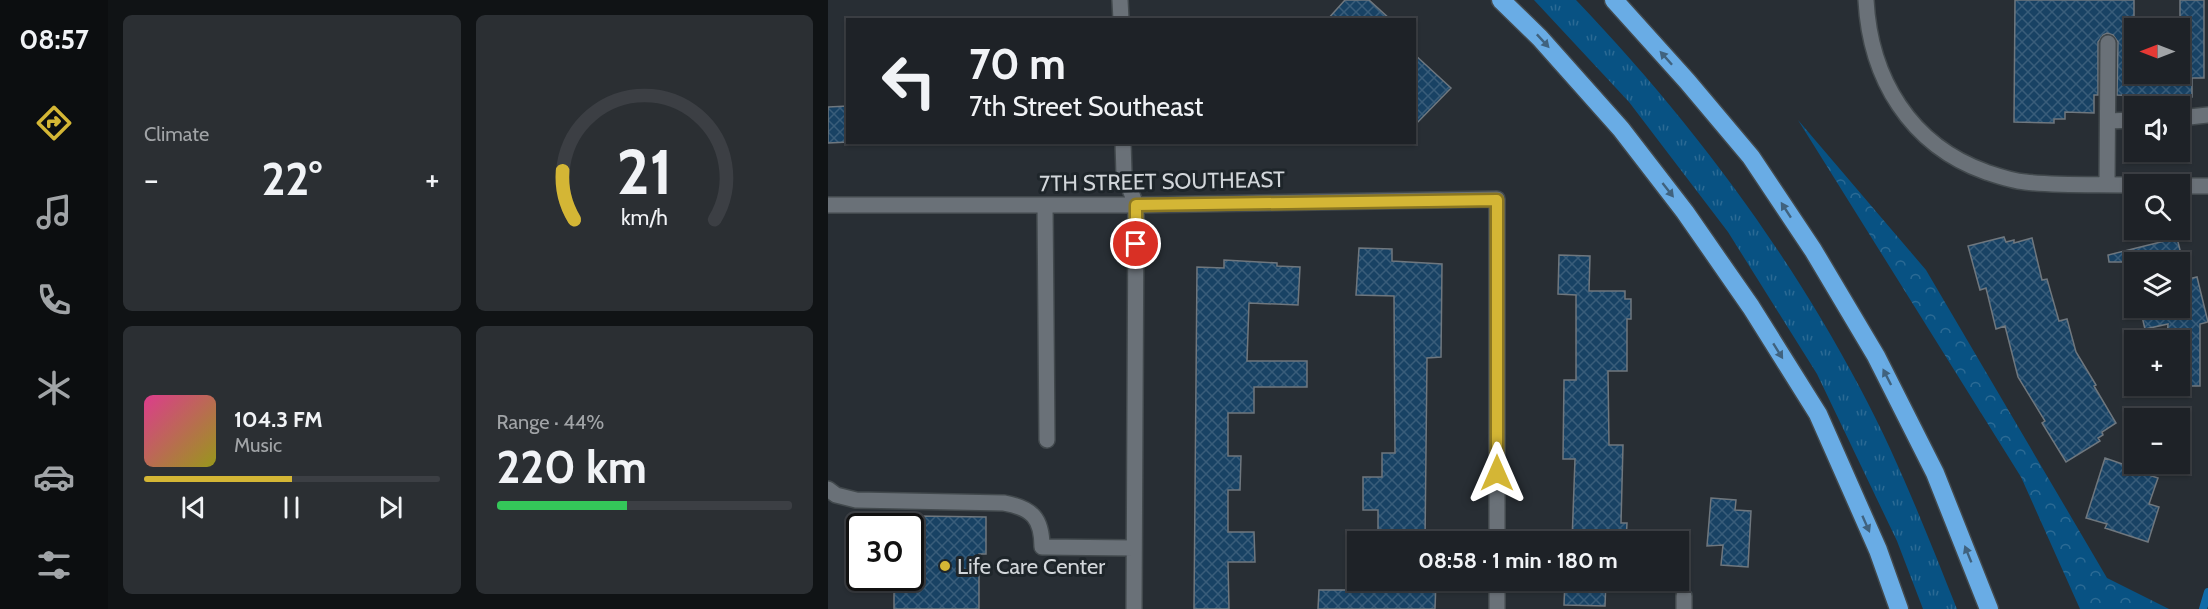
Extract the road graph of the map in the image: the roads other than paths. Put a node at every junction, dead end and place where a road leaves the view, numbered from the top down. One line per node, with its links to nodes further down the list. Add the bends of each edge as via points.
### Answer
1 (1120, 0): 5 (street)
2 (1501, 0): 26 (highway, one-way to 26, via 1622,129 1751,307 1818,414 1878,550)
3 (1614, 0): 27 (highway, one-way to 3, via 1935,473 1876,356 1813,250 1751,157)
4 (1866, 0): 12 (street, via 1879,65 1894,98 1927,140 1947,155 1998,176 2025,182)
5 (1121, 18)
6 (2108, 43): 9 (street)
7 (2208, 115): 8 (street)
8 (2190, 117)
9 (2108, 120): 10 (street); 12 (street)
10 (2124, 120)
11 (1123, 144): 18 (street, via 1124,174)
12 (2107, 184): 13 (street)
13 (2124, 185)
14 (2190, 186): 15 (street)
15 (2208, 186)
16 (828, 205): 17 (street, 7TH STREET SOUTHEAST)
17 (1045, 205): 18 (street, 7TH STREET SOUTHEAST); 19 (street)
18 (1136, 205): 21 (street, 7TH STREET SOUTHEAST, via 1497,200); 22 (street)
19 (1047, 440)
20 (828, 489): 22 (street, via 856,500 1017,505 1036,519 1042,531 1042,547)
21 (1497, 531)
22 (1134, 548): 24 (street)
23 (1497, 591): 25 (street)
24 (1134, 609)
25 (1497, 609)
26 (1899, 609)
27 (1989, 609)

